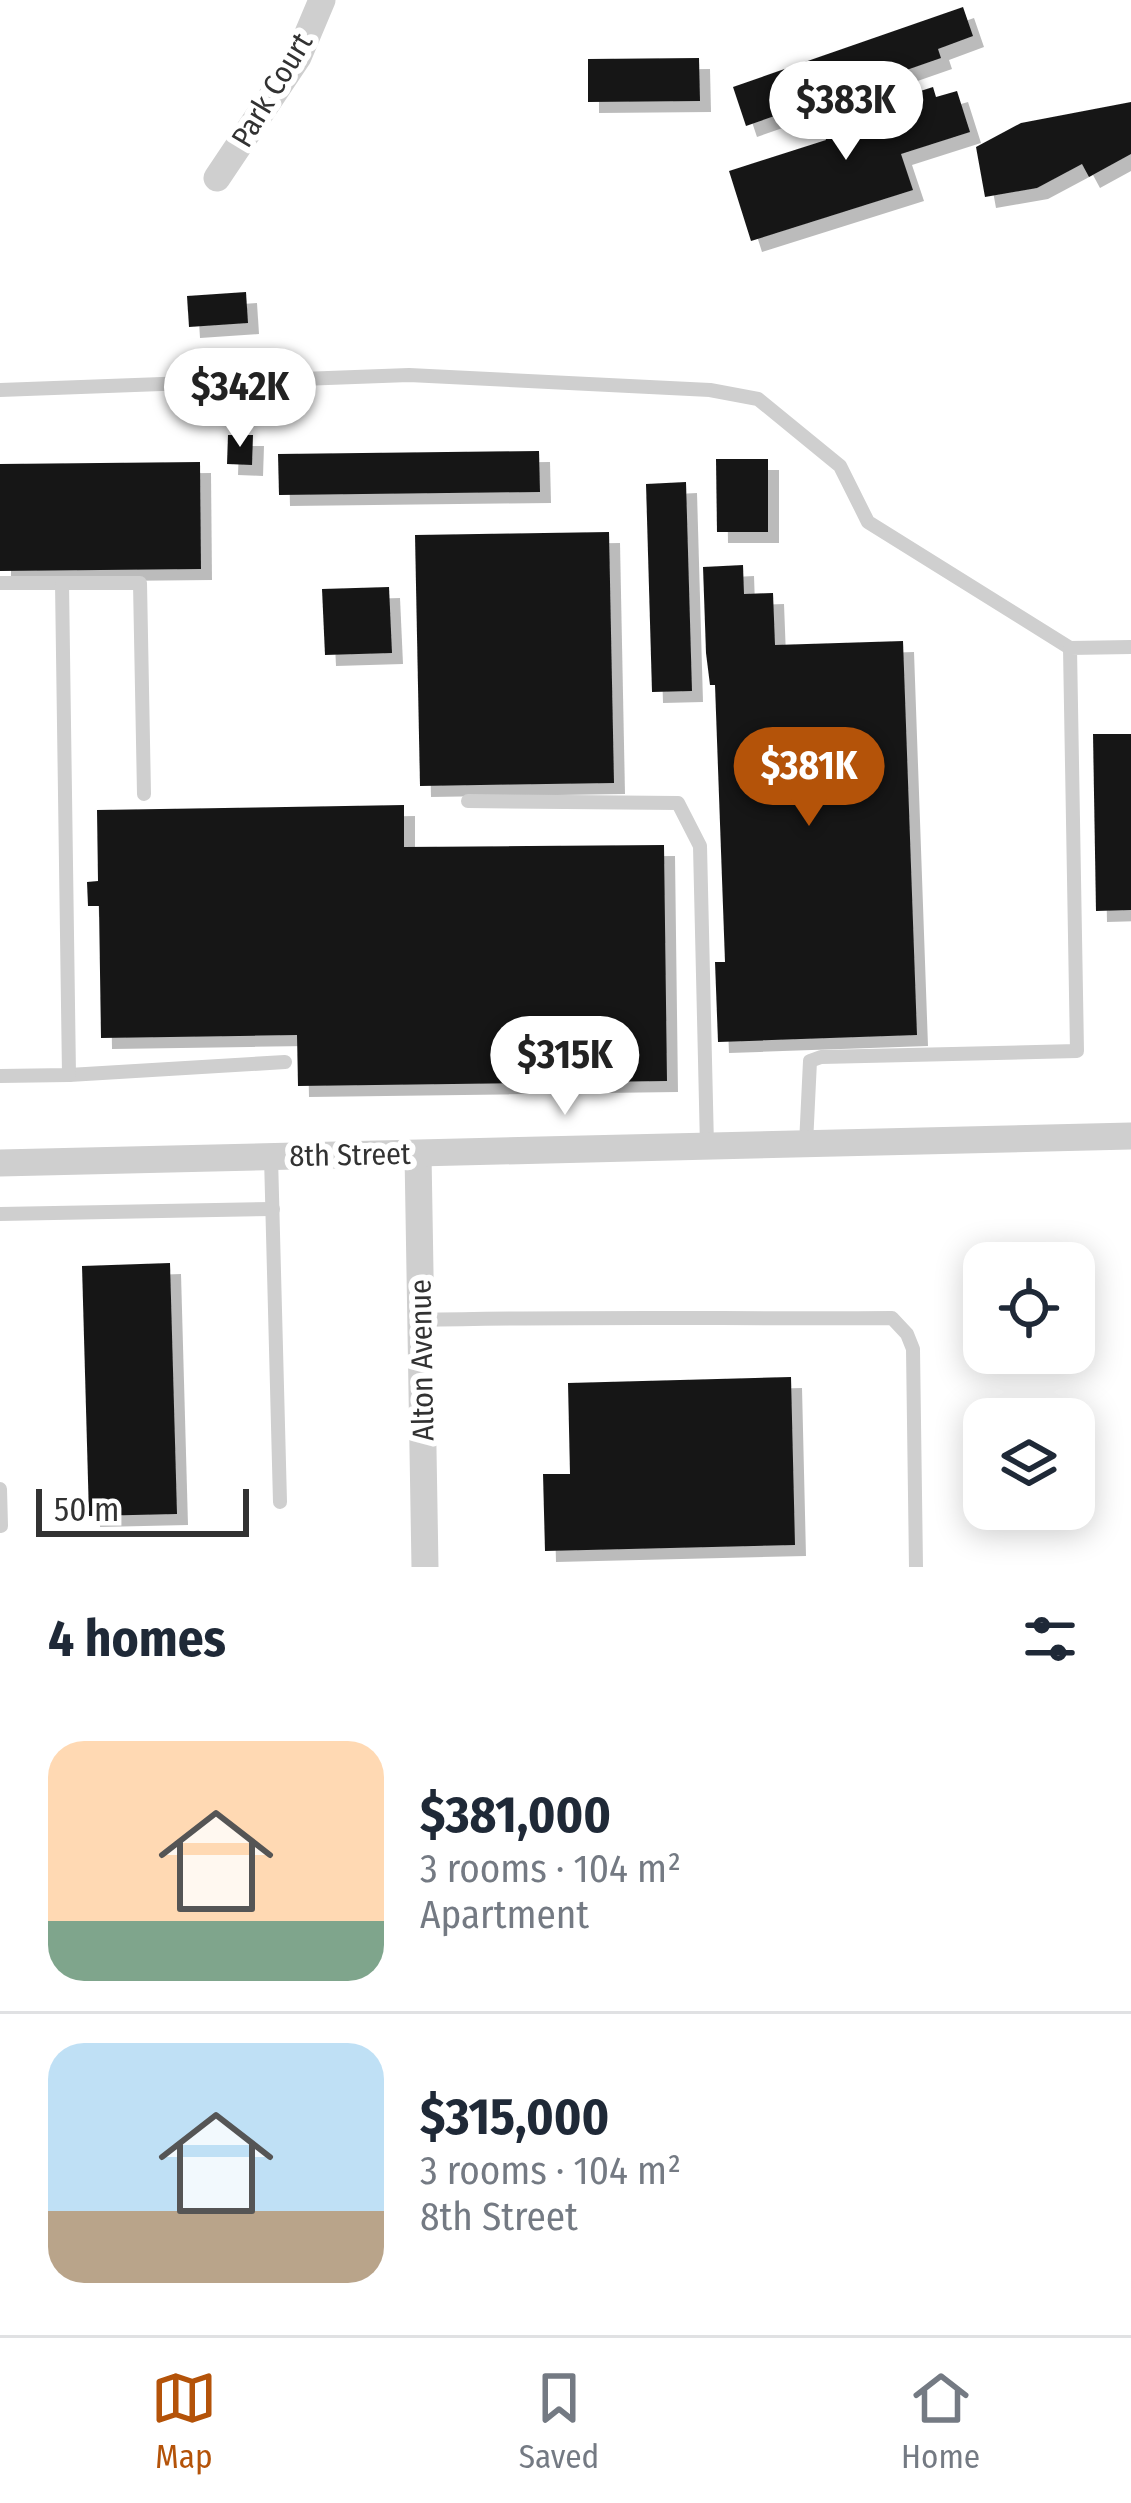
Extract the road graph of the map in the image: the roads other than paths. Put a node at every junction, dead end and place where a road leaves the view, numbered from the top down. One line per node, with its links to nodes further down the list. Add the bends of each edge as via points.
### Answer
1 (322, 0): 2 (street, Park Court, via 298,57)
2 (218, 178)
3 (0, 390): 7 (lane, via 409,375 758,399 839,466 868,522)
4 (0, 583): 5 (lane)
5 (62, 583): 8 (lane, via 140,583); 11 (lane)
6 (1131, 647): 7 (lane)
7 (1070, 648): 14 (lane, via 1077,1051 821,1057 810,1061)
8 (144, 794)
9 (468, 801): 15 (lane, via 678,803 700,846)
10 (285, 1062): 11 (lane)
11 (69, 1075): 12 (lane)
12 (0, 1076)
13 (1131, 1136): 14 (street, 8th Street)
14 (806, 1144): 15 (street, 8th Street)
15 (707, 1147): 16 (street, 8th Street)
16 (418, 1154): 17 (street, 8th Street); 21 (street, Alton Avenue)
17 (271, 1157): 18 (street, 8th Street); 19 (lane)
18 (0, 1163)
19 (273, 1209): 20 (lane); 23 (lane)
20 (0, 1214)
21 (421, 1320): 25 (street, Alton Avenue); 26 (lane, via 892,1318 913,1349)
22 (0, 1489): 24 (lane)
23 (280, 1502)
24 (1, 1526)
25 (425, 1567)
26 (916, 1567)

